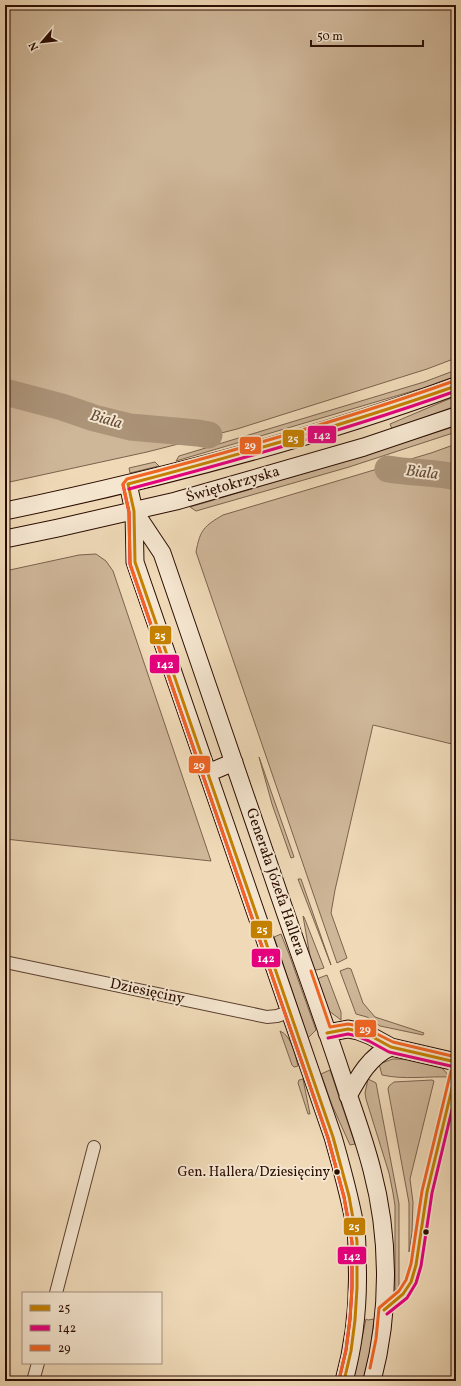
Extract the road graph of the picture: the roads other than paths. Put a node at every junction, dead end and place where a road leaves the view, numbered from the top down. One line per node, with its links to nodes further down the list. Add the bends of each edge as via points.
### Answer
1 (456, 386): 3 (main road, Świętokrzyska, via 298,439)
2 (456, 416): 5 (main road, Świętokrzyska, via 350,452)
3 (128, 484): 4 (main road, Świętokrzyska); 5 (main road, Generała Józefa Hallera)
4 (5, 511)
5 (134, 511): 6 (main road, Świętokrzyska); 7 (main road, Generała Józefa Hallera, via 162,553); 8 (main road, Generała Józefa Hallera, via 135,562)
6 (5, 539)
7 (234, 762): 8 (main road); 11 (main road, Generała Józefa Hallera)
8 (208, 773): 10 (main road, Generała Józefa Hallera)
9 (5, 962): 10 (street, Dziesięciny, via 267,1017)
10 (290, 1012): 17 (main road, Generała Józefa Hallera, via 346,1182 356,1234)
11 (327, 1033): 12 (main road, via 348,1029 358,1031); 14 (main road, Generała Józefa Hallera)
12 (391, 1047): 13 (main road); 14 (main road, via 371,1061)
13 (456, 1062)
14 (348, 1096): 18 (main road, Generała Józefa Hallera, via 373,1172 380,1206 384,1244)
15 (94, 1147): 16 (street)
16 (56, 1292)
17 (357, 1310): 18 (main road); 21 (main road, Generała Józefa Hallera)
18 (384, 1310): 22 (main road, Generała Józefa Hallera, via 381,1340)
19 (38, 1364): 20 (street)
20 (33, 1381)
21 (344, 1381)
22 (372, 1381)

